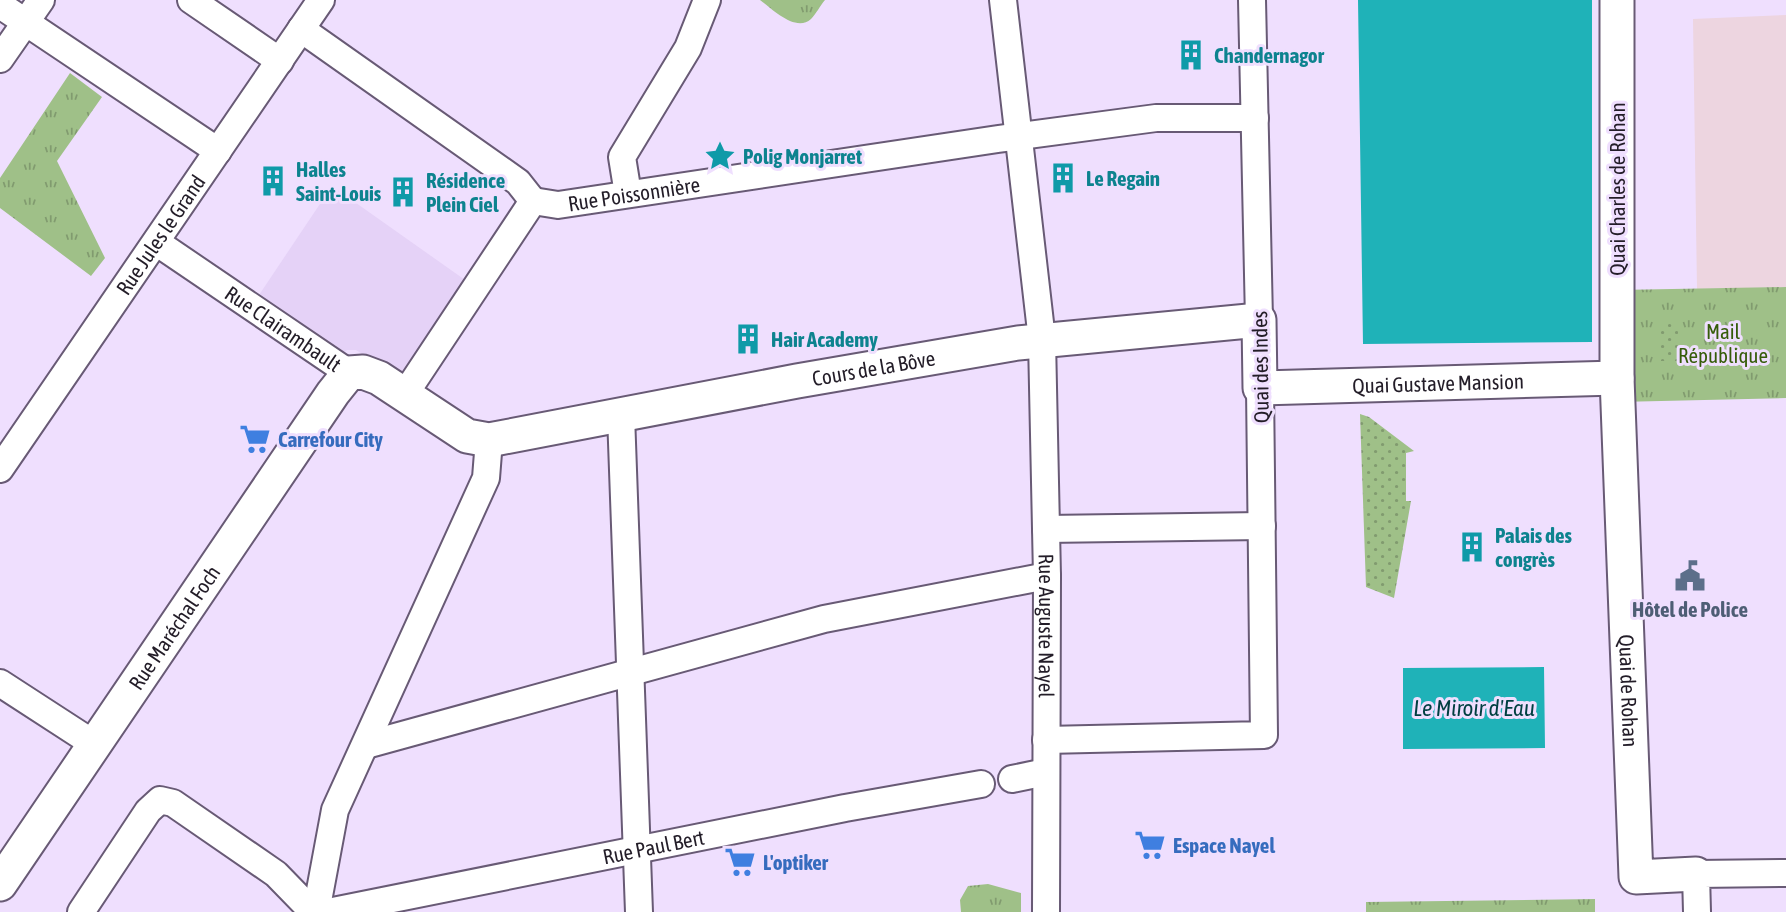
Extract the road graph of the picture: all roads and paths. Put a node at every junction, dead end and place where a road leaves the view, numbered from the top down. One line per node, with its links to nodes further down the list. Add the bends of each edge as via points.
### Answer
1 (41, 0): 9 (street)
2 (191, 0): 12 (street)
3 (321, 0): 10 (street, Rue Jules le Grand)
4 (707, 0): 16 (street, via 688,48 622,157)
5 (1003, 0): 14 (street, Rue Auguste Nayel)
6 (1252, 0): 13 (street, Quai des Indes)
7 (1617, 0): 22 (street, Quai Charles de Rohan)
8 (0, 5): 9 (street)
9 (25, 22): 11 (street); 15 (street)
10 (301, 29): 12 (street, Rue Jules le Grand); 17 (street, via 517,182)
11 (0, 59)
12 (280, 61): 15 (street, Rue Jules le Grand)
13 (1255, 118): 14 (street, Rue Poissonnière, via 1156,118); 19 (street, Quai des Indes)
14 (1019, 136): 16 (street, Rue Poissonnière); 20 (street, Rue Auguste Nayel)
15 (218, 151): 18 (street, Rue Jules le Grand)
16 (628, 194): 17 (street, Rue Poissonnière, via 558,205)
17 (533, 201): 24 (street)
18 (156, 242): 21 (street, Rue Clairambault); 27 (street, Rue Jules le Grand)
19 (1259, 320): 20 (street, Cours de la Bôve); 23 (street, Quai des Indes)
20 (1042, 341): 25 (street, Cours de la Bôve); 29 (street, Rue Auguste Nayel)
21 (349, 373): 24 (street, Rue Clairambault, via 368,373); 34 (street, Rue Maréchal Foch)
22 (1617, 378): 23 (street, Quai Gustave Mansion); 41 (street, Quai de Rohan, via 1636,877)
23 (1260, 388): 28 (street, Quai des Indes)
24 (405, 394): 26 (street, Rue Clairambault, via 467,436)
25 (621, 415): 26 (street, Cours de la Bôve); 31 (street)
26 (489, 440): 35 (street, via 486,478)
27 (0, 469)
28 (1262, 526): 29 (street); 33 (street, Quai des Indes, via 1264,735)
29 (1046, 529): 30 (street, Rue Auguste Nayel)
30 (1046, 576): 31 (street, via 824,620); 33 (street, Rue Auguste Nayel)
31 (630, 673): 35 (street); 39 (street)
32 (0, 683): 34 (street)
33 (1046, 740): 36 (street, Rue Auguste Nayel)
34 (94, 744): 42 (street, Rue Maréchal Foch)
35 (366, 745): 44 (street, via 335,810)
36 (1046, 772): 37 (street); 47 (street, Rue Auguste Nayel)
37 (1012, 779)
38 (981, 784): 39 (street, Rue Paul Bert)
39 (636, 851): 45 (street, Rue Paul Bert); 46 (street)
40 (1786, 873): 41 (street)
41 (1696, 874): 48 (street)
42 (0, 884)
43 (81, 912): 44 (street, via 160,800 173,803 276,874)
44 (314, 912)
45 (328, 912)
46 (639, 912)
47 (1046, 912)
48 (1697, 912)

